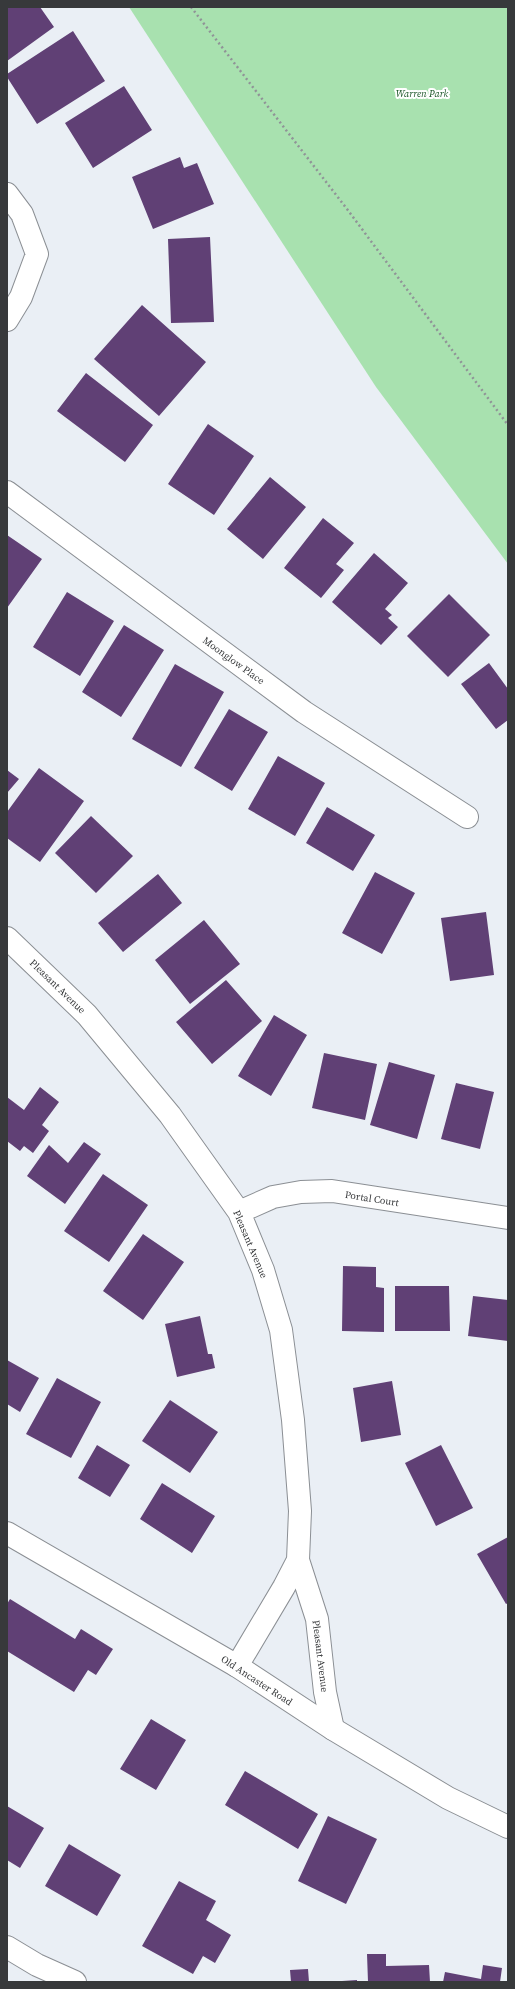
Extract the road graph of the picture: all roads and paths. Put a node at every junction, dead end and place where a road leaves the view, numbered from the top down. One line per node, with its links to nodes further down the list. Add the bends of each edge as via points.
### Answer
1 (191, 7): 4 (path, via 347,209)
2 (7, 194): 3 (street, via 22,214 37,254 21,297)
3 (7, 320)
4 (508, 425)
5 (7, 492): 6 (street, Moonglow Place, via 304,712)
6 (467, 817)
7 (7, 938): 8 (street, Pleasant Avenue, via 87,1015 170,1115)
8 (239, 1212): 9 (street, Portal Court, via 273,1197 301,1192 332,1191); 11 (street, Pleasant Avenue, via 263,1270 281,1330 300,1510)
9 (508, 1218)
10 (7, 1532): 12 (street, Old Ancaster Road)
11 (298, 1560): 12 (street, Pleasant Avenue); 13 (street, Pleasant Avenue, via 317,1619 325,1692)
12 (237, 1666): 13 (street, Old Ancaster Road)
13 (333, 1730): 14 (street, Old Ancaster Road, via 448,1798)
14 (508, 1827)
15 (7, 1947): 16 (street, via 37,1965)
16 (74, 1982)

